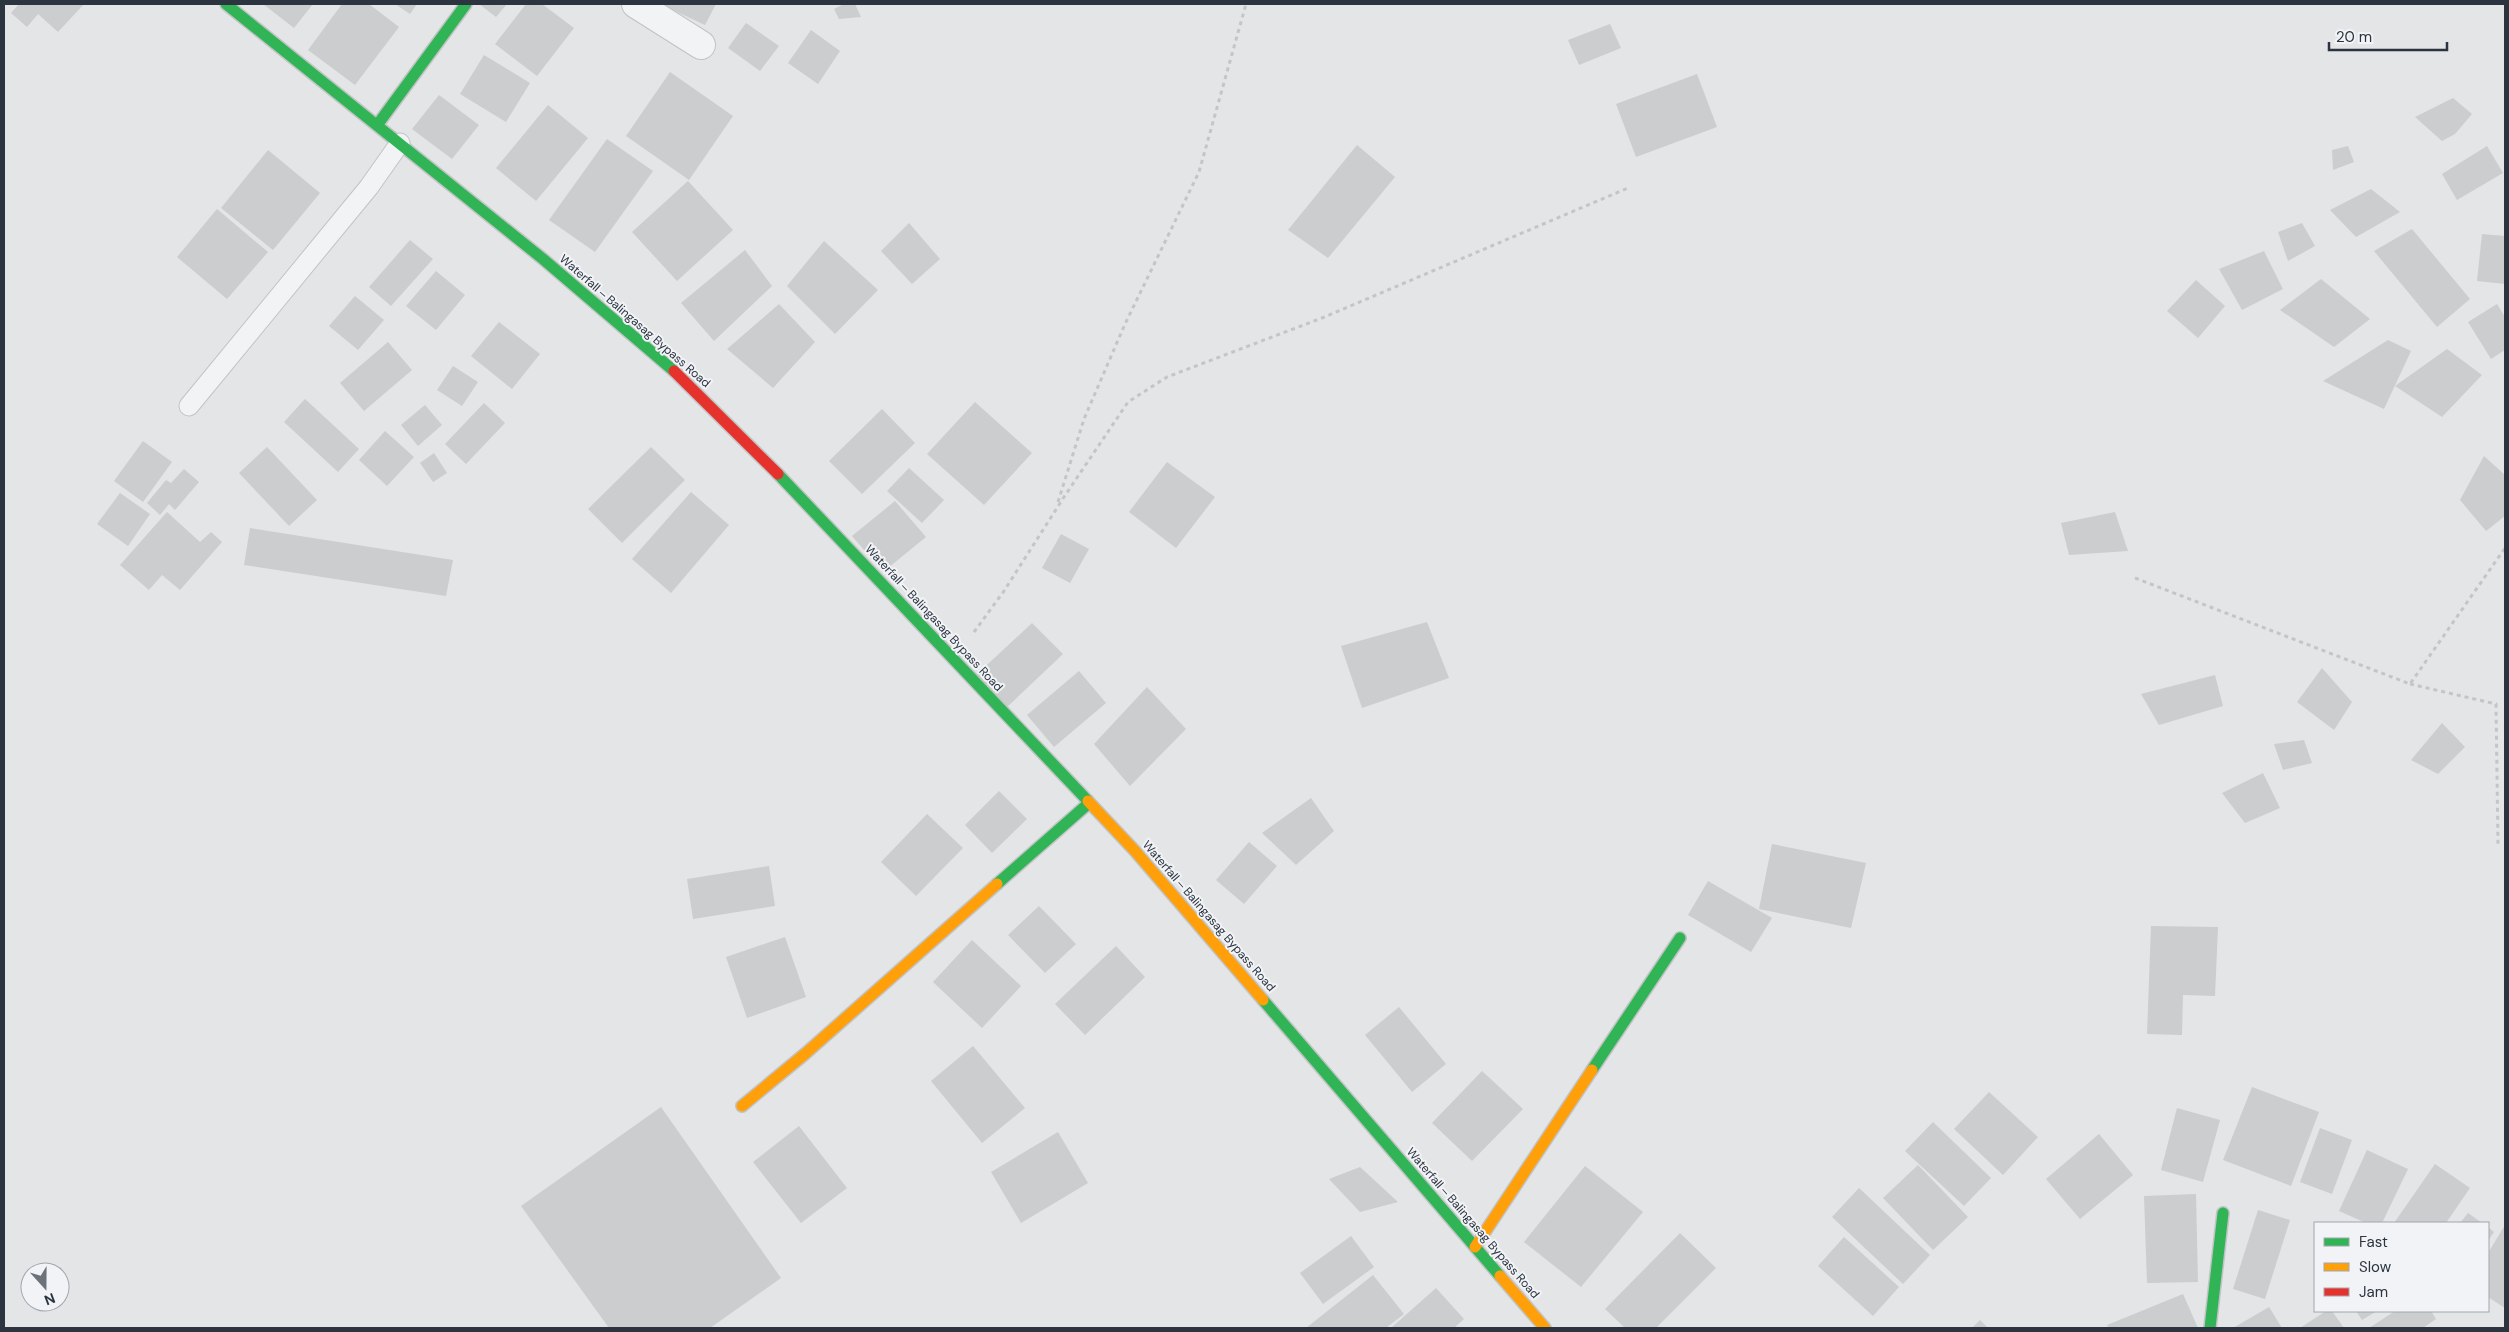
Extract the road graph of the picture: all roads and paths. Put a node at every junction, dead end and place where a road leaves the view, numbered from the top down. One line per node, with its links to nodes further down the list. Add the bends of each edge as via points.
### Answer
1 (226, 4): 6 (main road, Waterfall ‒ Balingasag Bypass Road)
2 (466, 4): 6 (main road)
3 (636, 4): 5 (street)
4 (1246, 4): 10 (path, via 1199,172 1125,324 1084,419)
5 (701, 45)
6 (378, 124): 7 (main road, Waterfall ‒ Balingasag Bypass Road)
7 (400, 143): 9 (lane, via 369,187); 13 (main road, Waterfall ‒ Balingasag Bypass Road, via 676,374 799,495)
8 (1628, 188): 10 (path, via 1322,318 1167,377 1128,402)
9 (189, 406)
10 (1057, 508): 13 (path, via 1004,591)
11 (2505, 548): 14 (path)
12 (2135, 578): 14 (path)
13 (954, 658): 15 (main road, Waterfall ‒ Balingasag Bypass Road)
14 (2410, 684): 16 (path, via 2496,704)
15 (1089, 804): 18 (main road); 20 (main road, Waterfall ‒ Balingasag Bypass Road, via 1135,851 1318,1061)
16 (2498, 845)
17 (1680, 938): 20 (main road)
18 (742, 1106)
19 (2223, 1213): 22 (main road)
20 (1475, 1247): 21 (main road, Waterfall ‒ Balingasag Bypass Road)
21 (1545, 1328)
22 (2210, 1328)

